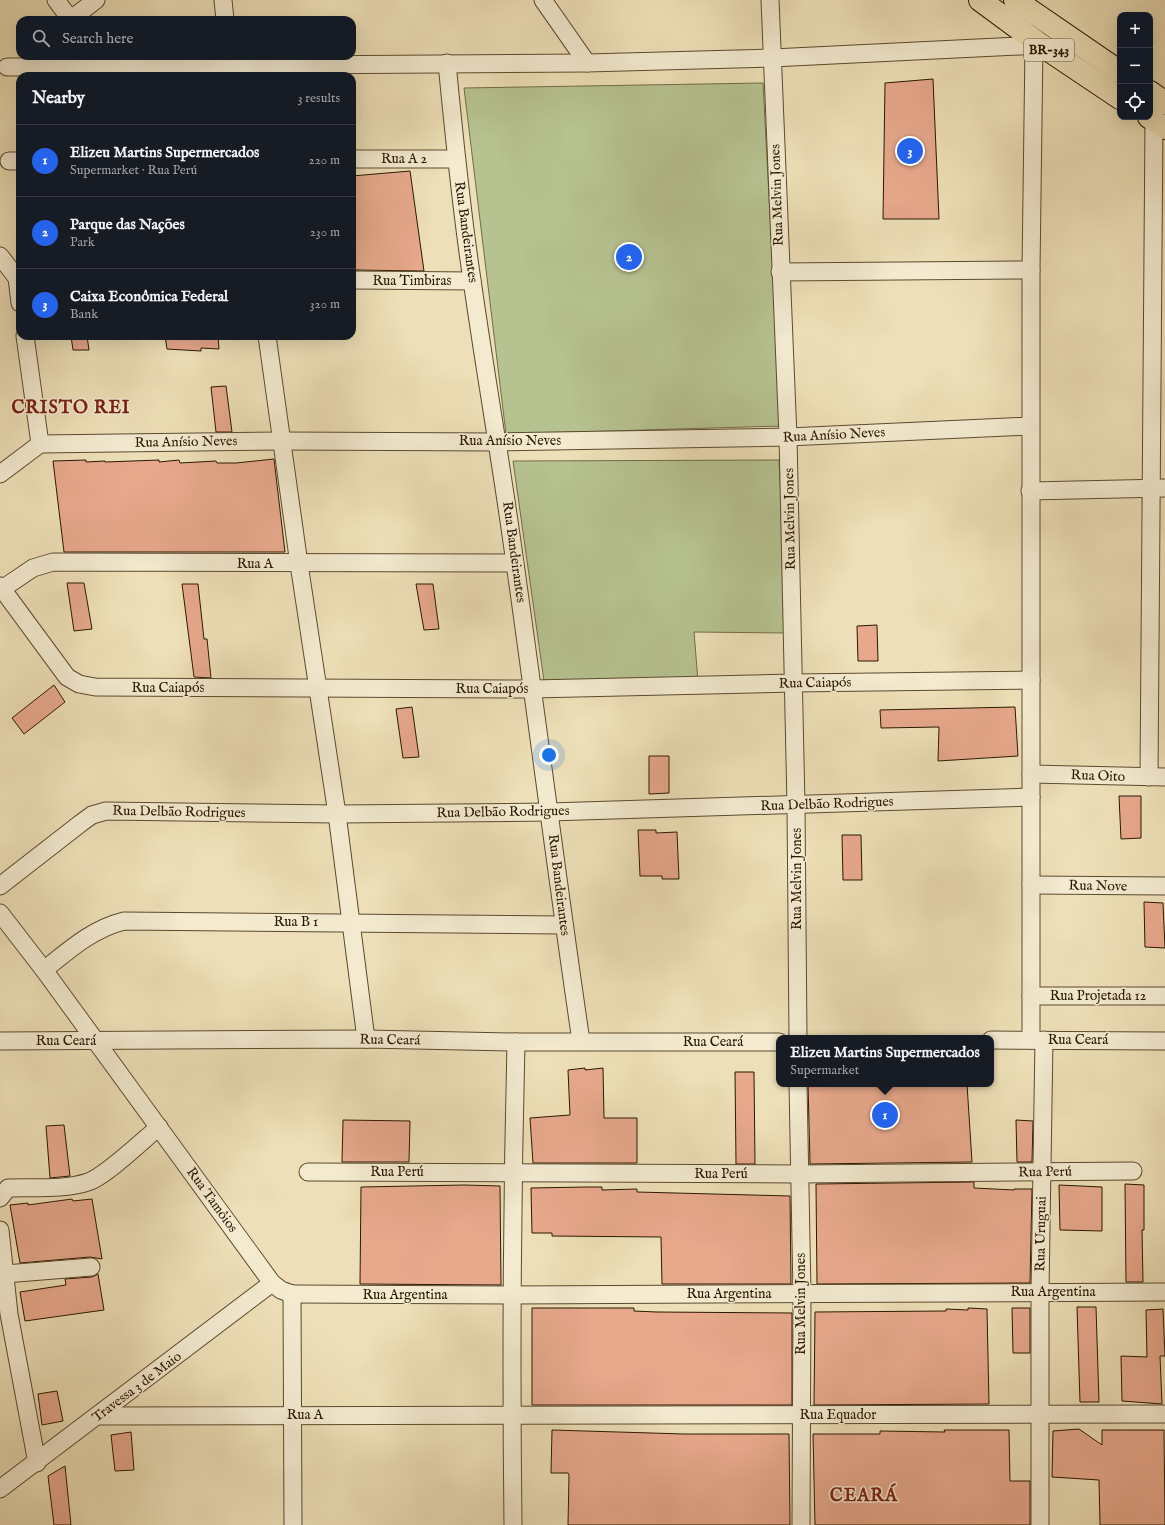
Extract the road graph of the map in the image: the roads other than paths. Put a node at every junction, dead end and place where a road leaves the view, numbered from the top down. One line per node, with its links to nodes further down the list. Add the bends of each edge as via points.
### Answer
1 (56, 0): 8 (street)
2 (96, 0): 9 (street)
3 (223, 0): 10 (street)
4 (543, 0): 16 (street)
5 (770, 0): 12 (street, Rua Melvin Jones)
6 (980, 0): 11 (main road, BR-343)
7 (1015, 0): 19 (main road, BR-343)
8 (67, 16)
9 (75, 16)
10 (225, 16)
11 (1038, 45): 12 (street); 20 (main road, BR-343); 26 (street, Rua Uruguai)
12 (772, 58): 16 (street); 27 (street, Rua Melvin Jones)
13 (16, 60): 18 (street)
14 (101, 61): 17 (street); 18 (street)
15 (447, 63): 16 (street); 17 (street); 24 (street, Rua Bandeirantes)
16 (587, 63)
17 (231, 66)
18 (4, 69)
19 (1117, 70)
20 (1117, 96)
21 (1153, 101): 22 (main road)
22 (1158, 117): 39 (street)
23 (356, 159): 24 (street, Rua A 2)
24 (456, 159): 30 (street, Rua Bandeirantes)
25 (0, 256): 28 (street)
26 (1031, 270): 27 (street); 33 (street, Rua Uruguai)
27 (780, 272): 34 (street, Rua Melvin Jones)
28 (16, 276)
29 (356, 280): 30 (street, Rua Timbiras)
30 (472, 281): 36 (street, Rua Bandeirantes)
31 (26, 340): 37 (street)
32 (268, 340): 35 (street)
33 (1030, 426): 34 (street, Rua Anísio Neves); 40 (street, Rua Uruguai)
34 (788, 437): 36 (street, Rua Anísio Neves); 45 (street, Rua Melvin Jones)
35 (283, 441): 36 (street, Rua Anísio Neves); 37 (street, Rua Anísio Neves); 42 (street)
36 (498, 442): 41 (street, Rua Bandeirantes)
37 (40, 444): 38 (street)
38 (0, 474)
39 (1158, 488): 40 (street); 49 (street)
40 (1030, 490): 44 (street, Rua Uruguai)
41 (515, 563): 42 (street, Rua A); 47 (street, Rua Bandeirantes)
42 (299, 564): 43 (street, Rua A, via 53,562 33,568); 46 (street)
43 (1, 588): 46 (street, Rua Caiapós, via 67,677 79,684 96,687)
44 (1031, 680): 45 (street, Rua Caiapós); 48 (street, Rua Uruguai)
45 (794, 683): 47 (street, Rua Caiapós); 51 (street, Rua Melvin Jones)
46 (319, 689): 47 (street, Rua Caiapós); 53 (street)
47 (533, 689): 52 (street, Rua Bandeirantes)
48 (1031, 774): 49 (street, Rua Oito); 50 (street, Rua Uruguai)
49 (1157, 777)
50 (1031, 796): 51 (street, Rua Delbão Rodrigues); 54 (street, Rua Uruguai)
51 (796, 805): 52 (street, Rua Delbão Rodrigues); 63 (street, Rua Melvin Jones)
52 (550, 812): 53 (street, Rua Delbão Rodrigues); 59 (street, Rua Bandeirantes)
53 (337, 814): 55 (street, Rua Delbão Rodrigues, via 106,811 92,815); 58 (street)
54 (1031, 885): 56 (street, Rua Nove); 61 (street, Rua Uruguai)
55 (0, 886)
56 (1165, 886)
57 (0, 914): 60 (street, Rua Tamôios)
58 (350, 922): 59 (street, Rua B 1); 60 (street, Rua B 1, via 124,921 108,925 91,934); 64 (street)
59 (564, 926): 69 (street, Rua Bandeirantes)
60 (44, 970): 68 (street, Rua Tamôios)
61 (1031, 996): 62 (street, Rua Projetada 12); 66 (street, Rua Uruguai)
62 (1165, 996)
63 (798, 1035)
64 (366, 1039): 68 (street, Rua Ceará); 71 (street, Rua Ceará)
65 (994, 1040): 66 (street, Rua Ceará)
66 (1038, 1040): 70 (street, Rua Ceará); 77 (street, Rua Uruguai)
67 (0, 1041): 68 (street, Rua Ceará)
68 (96, 1041): 74 (street, Rua Tamôios)
69 (581, 1041): 71 (street, Rua Ceará); 72 (street, Rua Ceará)
70 (1165, 1041)
71 (516, 1042): 78 (street)
72 (776, 1042)
73 (798, 1087): 79 (street, Rua Melvin Jones)
74 (159, 1127): 80 (street, via 103,1174 90,1181 75,1185 8,1188); 84 (street, Rua Tamôios)
75 (1133, 1171): 77 (street, Rua Perú)
76 (308, 1172): 78 (street, Rua Perú)
77 (1042, 1172): 79 (street, Rua Perú); 85 (street, Rua Uruguai)
78 (512, 1173): 79 (street, Rua Perú); 89 (street)
79 (799, 1174): 88 (street, Rua Melvin Jones)
80 (1, 1196)
81 (0, 1230): 83 (street)
82 (91, 1267): 83 (street)
83 (5, 1274): 90 (street)
84 (272, 1284): 87 (street, Rua Tamôios); 94 (street, Travessa 3 de Maio)
85 (1040, 1292): 86 (street, Rua Argentina); 88 (street, Rua Argentina); 93 (street, Rua Uruguai)
86 (1165, 1292)
87 (292, 1294): 89 (street, Rua Argentina); 92 (street)
88 (802, 1294): 89 (street, Rua Argentina); 96 (street, Rua Melvin Jones)
89 (512, 1295): 95 (street)
90 (5, 1316): 97 (street)
91 (1165, 1414): 93 (street, Rua Equador)
92 (292, 1415): 94 (street, Rua A); 95 (street, Rua A); 99 (street)
93 (1040, 1415): 96 (street, Rua Equador); 102 (street, Rua Uruguai)
94 (98, 1416): 97 (street, Travessa 3 de Maio)
95 (512, 1416): 96 (street, Rua Equador); 100 (street)
96 (801, 1416): 101 (street, Rua Melvin Jones)
97 (37, 1463): 98 (street, Travessa 3 de Maio)
98 (0, 1489)
99 (293, 1525)
100 (513, 1525)
101 (801, 1525)
102 (1040, 1525)

